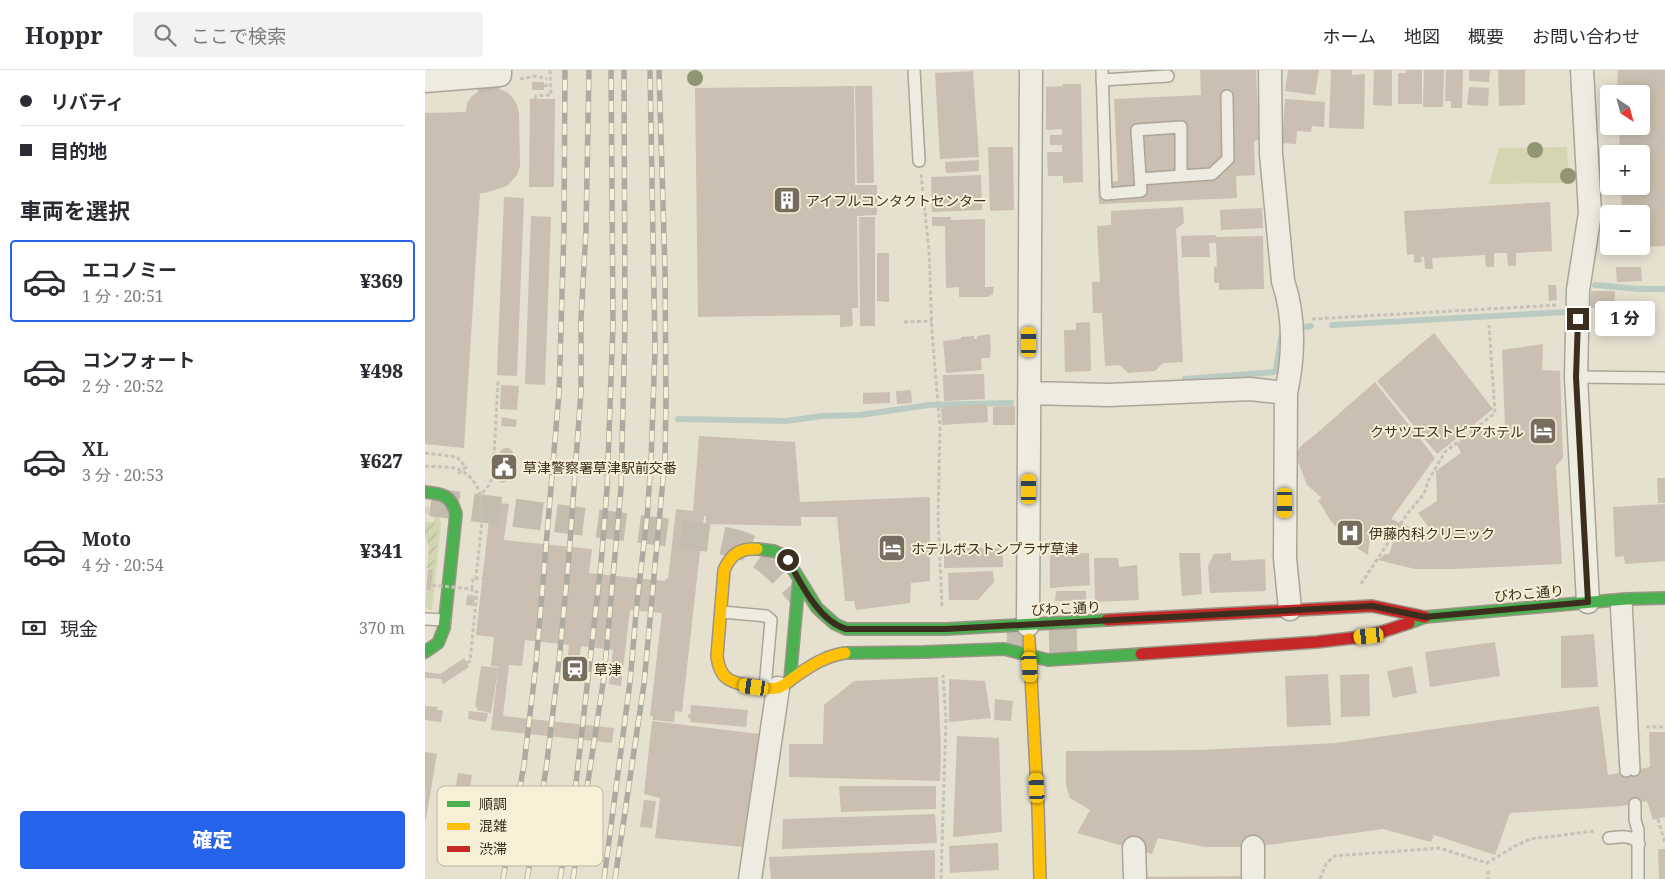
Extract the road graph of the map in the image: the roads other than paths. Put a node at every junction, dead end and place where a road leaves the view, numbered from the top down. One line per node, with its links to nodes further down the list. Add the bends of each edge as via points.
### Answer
1 (914, 70): 10 (lane)
2 (1031, 70): 15 (street)
3 (1270, 70): 16 (street, via 1271,154 1283,281 1291,320 1291,366)
4 (1582, 70): 13 (street, via 1590,213 1578,290)
5 (1102, 75): 6 (lane); 12 (lane, via 1106,194 1141,191)
6 (1168, 76)
7 (497, 78): 8 (street)
8 (425, 81)
9 (1227, 96): 11 (lane, via 1228,159 1212,174)
10 (919, 161)
11 (1181, 176): 12 (lane); 12 (lane, via 1181,127 1137,130)
12 (1140, 179)
13 (1576, 377): 14 (lane); 21 (street)
14 (1665, 378)
15 (1029, 393): 16 (street, via 1109,395 1250,389); 28 (street)
16 (1286, 393): 22 (street, via 1285,558)
17 (425, 492): 26 (street, via 443,494 452,502 456,514)
18 (799, 579): 23 (street, びわこ通り, via 779,552 745,549 727,562); 28 (street, びわこ通り, via 821,612 837,627 846,629); 31 (street)
19 (1665, 598): 20 (street, びわこ通り)
20 (1621, 600): 21 (street, びわこ通り); 32 (lane)
21 (1588, 602): 24 (street, びわこ通り)
22 (1290, 610): 24 (street, びわこ通り, via 1372,606); 28 (street, びわこ通り)
23 (722, 612): 31 (lane, via 766,616 771,620); 31 (street, via 717,656 721,672 732,683)
24 (1425, 617): 27 (street); 30 (street, びわこ通り, via 1369,636 1317,642 1048,660)
25 (425, 619): 26 (lane)
26 (445, 620): 29 (street, via 441,638 435,647)
27 (1377, 621)
28 (1028, 625): 30 (street)
29 (425, 652)
30 (1030, 656): 31 (street, びわこ通り, via 1004,649 849,652 818,661); 41 (street)
31 (778, 685): 40 (street)
32 (1630, 771)
33 (1607, 834): 34 (lane)
34 (1628, 837): 35 (lane); 35 (lane, via 1631,804)
35 (1639, 844): 42 (lane)
36 (1253, 846): 38 (street)
37 (1134, 848): 39 (street)
38 (1253, 876)
39 (1135, 877)
40 (750, 879)
41 (1040, 879)
42 (1638, 879)

